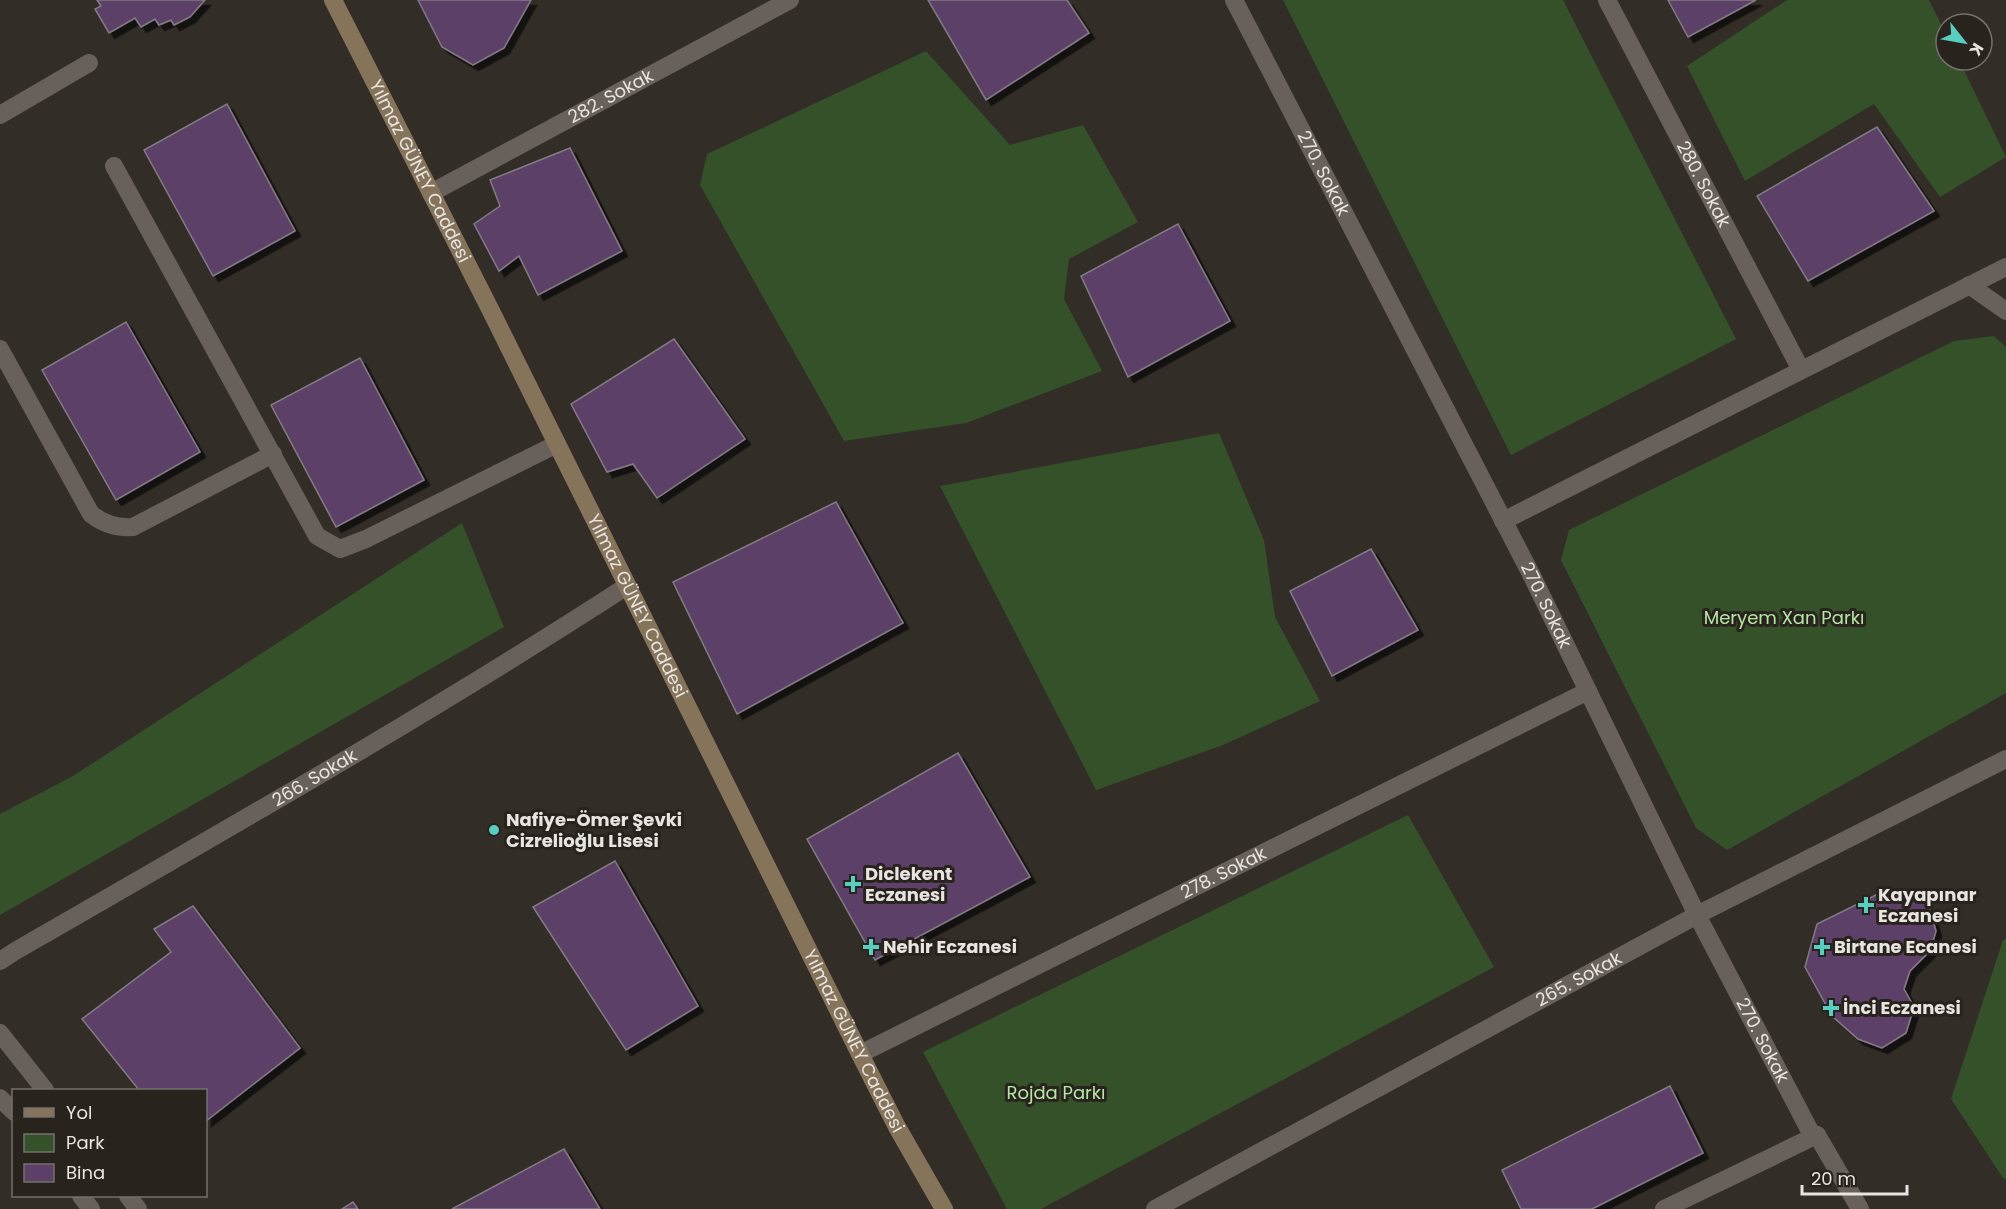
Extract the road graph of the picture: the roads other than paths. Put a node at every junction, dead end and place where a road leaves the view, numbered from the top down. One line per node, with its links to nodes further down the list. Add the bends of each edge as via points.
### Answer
1 (333, 0): 8 (street, Yılmaz GÜNEY Caddesi)
2 (790, 0): 8 (street, 282. Sokak)
3 (1234, 0): 16 (street, 270. Sokak)
4 (1607, 0): 13 (street, 280. Sokak)
5 (89, 63): 6 (street)
6 (0, 115)
7 (114, 166): 15 (street)
8 (431, 193): 14 (street, Yılmaz GÜNEY Caddesi)
9 (2006, 267): 10 (street)
10 (1969, 285): 11 (street); 13 (street)
11 (2006, 311)
12 (0, 349): 15 (street, via 91,514 109,525 133,527)
13 (1801, 370): 16 (street)
14 (557, 444): 15 (street, via 340,549 317,536); 17 (street, Yılmaz GÜNEY Caddesi)
15 (273, 454)
16 (1503, 520): 18 (street, 270. Sokak)
17 (627, 586): 21 (street, 266. Sokak, via 295,790); 23 (street, Yılmaz GÜNEY Caddesi)
18 (1588, 692): 20 (street, 270. Sokak); 23 (street, 278. Sokak)
19 (2006, 759): 20 (street, 265. Sokak)
20 (1697, 915): 27 (street, 270. Sokak, via 1812,1133); 33 (street, 265. Sokak)
21 (0, 961)
22 (0, 1033): 24 (street)
23 (860, 1054): 32 (street, Yılmaz GÜNEY Caddesi)
24 (44, 1089)
25 (0, 1098): 26 (street)
26 (12, 1110)
27 (1817, 1135): 34 (street); 35 (street, 270. Sokak)
28 (82, 1197): 30 (street)
29 (129, 1197): 31 (street)
30 (91, 1209)
31 (138, 1209)
32 (944, 1209)
33 (1155, 1209)
34 (1664, 1209)
35 (1860, 1209)

